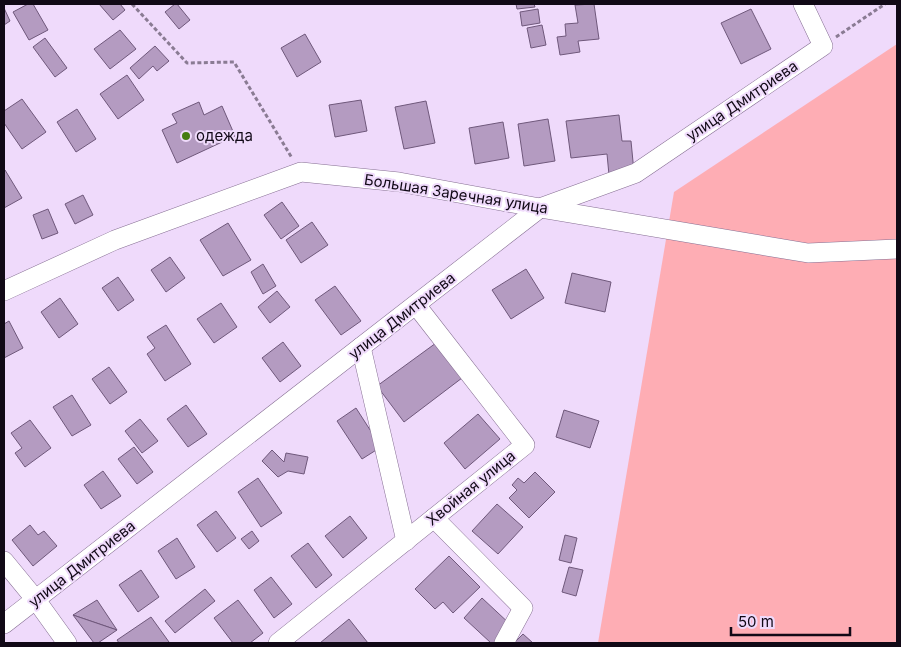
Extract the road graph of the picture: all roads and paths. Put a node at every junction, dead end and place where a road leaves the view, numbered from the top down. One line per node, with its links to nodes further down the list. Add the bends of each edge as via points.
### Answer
1 (132, 4): 5 (path, via 187,63 234,62)
2 (803, 4): 4 (street)
3 (885, 4): 4 (path)
4 (823, 46): 6 (street, улица Дмитриева, via 636,173)
5 (301, 172): 6 (street, Большая Заречная улица, via 399,182); 8 (street, Большая Заречная улица, via 116,240)
6 (540, 208): 7 (street, Большая Заречная улица, via 808,253); 9 (street, улица Дмитриева)
7 (897, 249)
8 (4, 291)
9 (416, 305): 10 (street, улица Дмитриева); 11 (street, Хвойная улица, via 525,445)
10 (361, 347): 12 (street); 14 (street, улица Дмитриева)
11 (434, 518): 12 (street, Хвойная улица); 18 (street, via 523,608)
12 (406, 541): 17 (street, Хвойная улица)
13 (4, 561): 14 (street)
14 (36, 600): 15 (street, улица Дмитриева); 16 (street)
15 (4, 624)
16 (67, 643)
17 (278, 643)
18 (504, 643)

